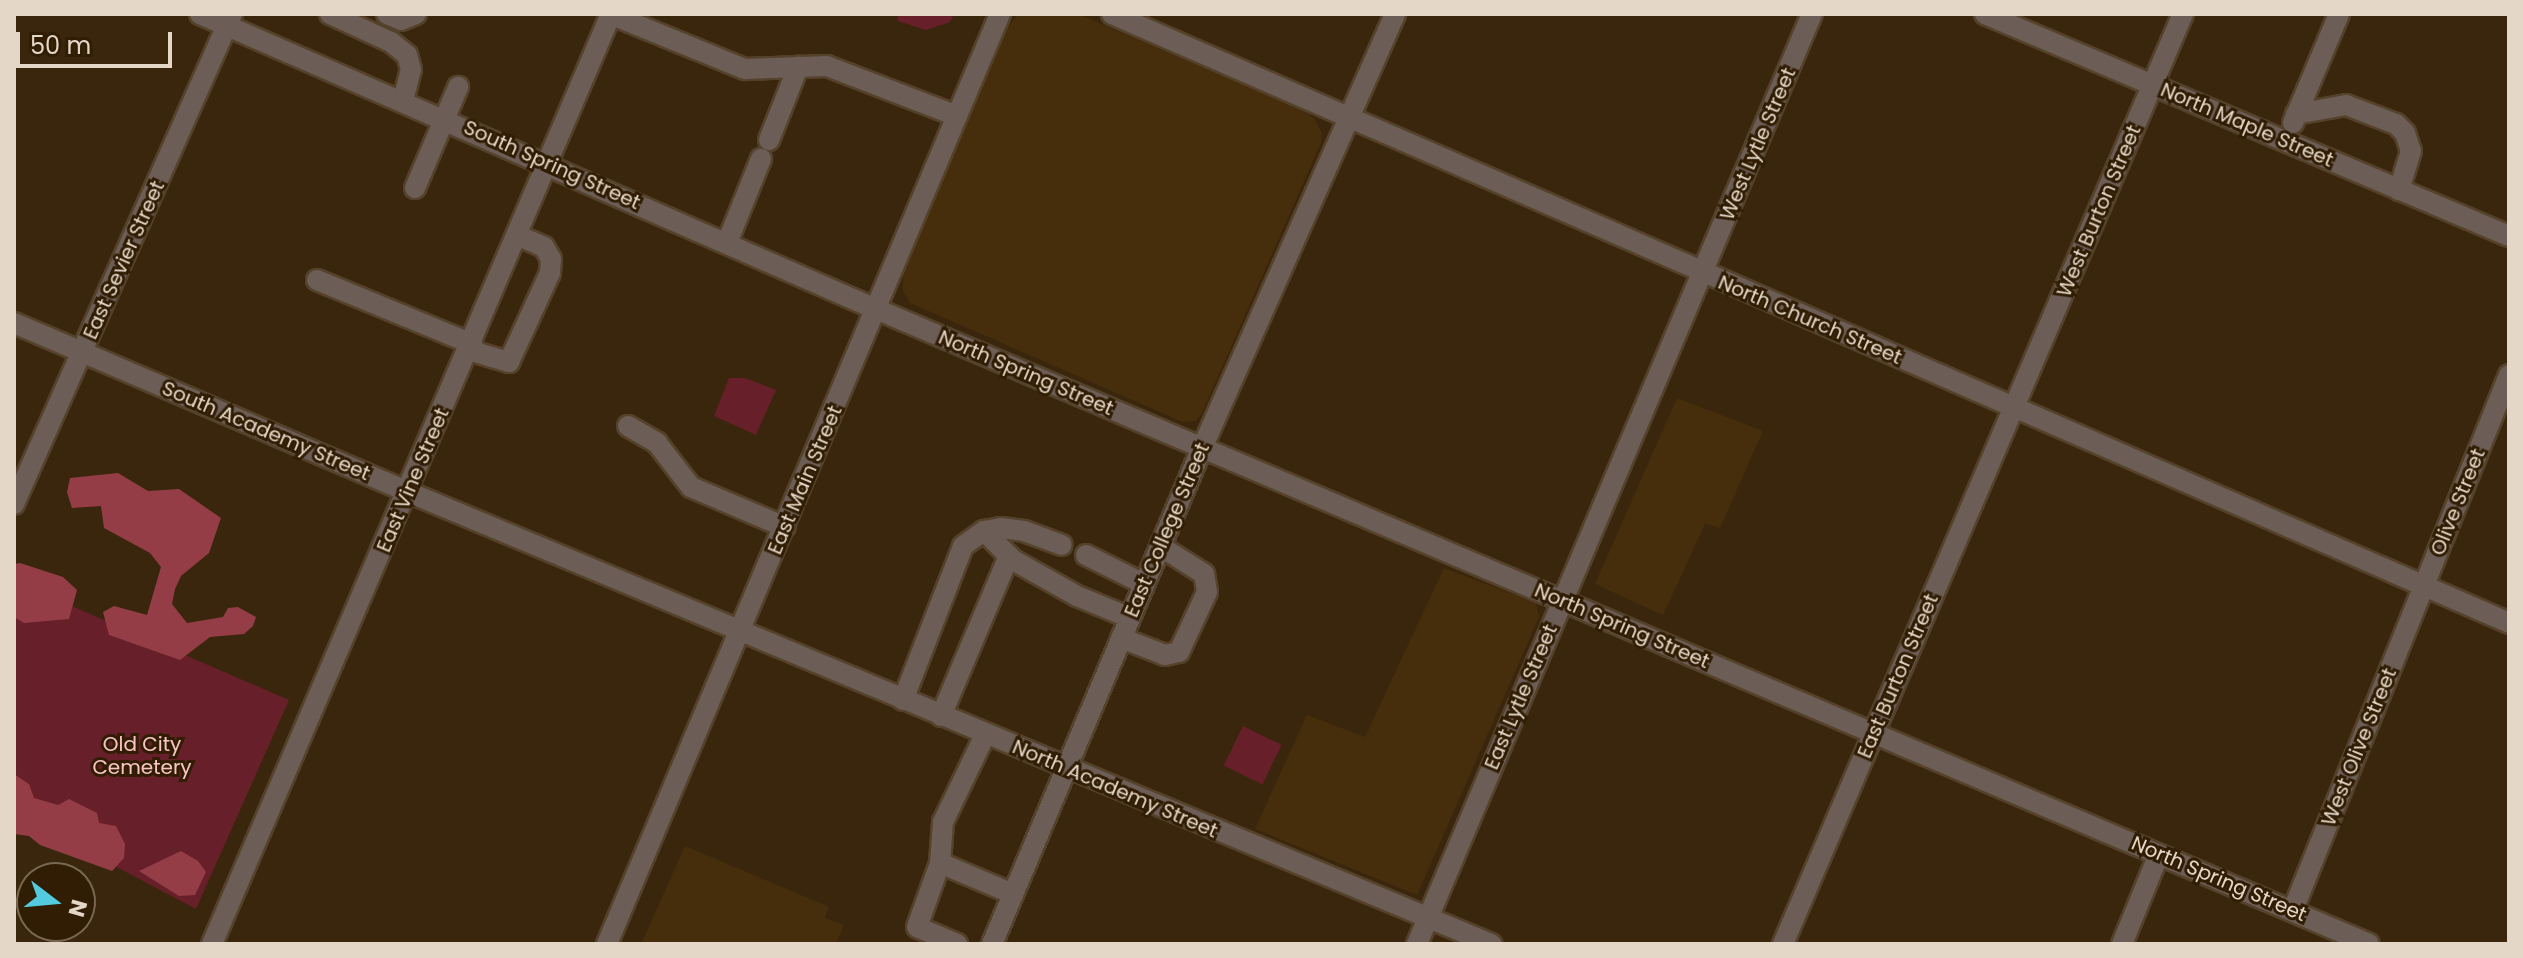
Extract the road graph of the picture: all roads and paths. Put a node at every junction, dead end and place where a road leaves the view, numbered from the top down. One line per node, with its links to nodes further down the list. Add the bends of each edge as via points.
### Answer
1 (200, 14): 13 (street, South Spring Street)
2 (330, 14): 17 (street, via 407,55 411,69)
3 (387, 14): 4 (street, via 401,20)
4 (416, 14)
5 (611, 14): 14 (street, via 745,69); 23 (street, East Vine Street)
6 (1000, 14): 19 (street, East Main Street)
7 (1112, 14): 21 (street, North Church Street)
8 (1395, 14): 21 (street, East College Street)
9 (1812, 14): 29 (street, West Lytle Street)
10 (1985, 14): 15 (street, North Maple Street)
11 (2183, 14): 15 (street, West Burton Street)
12 (2339, 14): 18 (street)
13 (229, 20): 17 (street, South Spring Street); 34 (street, East Sevier Street)
14 (798, 67): 19 (street, via 827,66); 28 (street)
15 (2153, 85): 22 (street, North Maple Street); 36 (street, West Burton Street)
16 (458, 87): 20 (street)
17 (403, 101): 20 (street, South Spring Street)
18 (2296, 114): 22 (street); 25 (street, via 2346,105 2396,124 2411,151)
19 (957, 116): 31 (street, East Main Street)
20 (444, 118): 23 (street, South Spring Street); 24 (street)
21 (1348, 119): 29 (street, North Church Street); 38 (street, East College Street)
22 (2285, 141): 25 (street, North Maple Street)
23 (548, 163): 26 (street, East Vine Street); 28 (street, South Spring Street)
24 (415, 188)
25 (2399, 190): 27 (street, North Maple Street)
26 (517, 235): 33 (street, East Vine Street); 33 (street, via 544,247 551,259 550,273 509,362)
27 (2509, 236)
28 (727, 243): 31 (street, South Spring Street)
29 (1704, 274): 36 (street, North Church Street); 49 (street, East Lytle Street)
30 (317, 280): 33 (street)
31 (876, 309): 38 (street, North Spring Street); 41 (street, East Main Street)
32 (14, 323): 34 (street, South Academy Street)
33 (470, 347): 39 (street, East Vine Street)
34 (84, 353): 39 (street, South Academy Street); 40 (street, East Sevier Street)
35 (2509, 375): 48 (street, Olive Street)
36 (2014, 408): 48 (street, North Church Street); 56 (street, East Burton Street)
37 (628, 426): 41 (street, via 657,443 691,487)
38 (1202, 448): 44 (street, East College Street); 49 (street, North Spring Street)
39 (408, 492): 52 (street, South Academy Street); 64 (street, East Vine Street)
40 (14, 504)
41 (785, 527): 52 (street, East Main Street)
42 (984, 531): 43 (street, via 1024,531); 46 (street); 54 (street, via 963,546)
43 (1062, 545)
44 (1160, 546): 47 (street, East College Street); 53 (street, via 1204,574 1207,592 1179,652 1165,655)
45 (1086, 555): 47 (street)
46 (1009, 556): 50 (street, via 1077,596); 55 (street)
47 (1144, 584): 50 (street, East College Street)
48 (2425, 585): 51 (street, North Church Street); 62 (street, West Olive Street)
49 (1562, 601): 56 (street, North Spring Street); 63 (street, East Lytle Street)
50 (1130, 618): 53 (street, East College Street)
51 (2509, 623)
52 (740, 631): 54 (street, North Academy Street); 65 (street, East Main Street)
53 (1121, 638): 58 (street, East College Street)
54 (903, 700): 55 (street, North Academy Street)
55 (941, 716): 57 (street, North Academy Street)
56 (1873, 732): 59 (street, North Spring Street); 70 (street, East Burton Street)
57 (985, 735): 58 (street, North Academy Street); 60 (street, via 943,822)
58 (1066, 769): 61 (street, East College Street); 63 (street, North Academy Street)
59 (2159, 854): 62 (street, North Spring Street); 71 (street)
60 (940, 863): 61 (street); 66 (street, via 917,927)
61 (1013, 894): 67 (street, East College Street)
62 (2293, 910): 72 (street, North Spring Street)
63 (1428, 918): 68 (street, East Lytle Street); 69 (street, North Academy Street)
64 (212, 944)
65 (607, 944)
66 (957, 944)
67 (992, 944)
68 (1417, 944)
69 (1491, 944)
70 (1783, 944)
71 (2122, 944)
72 (2369, 944)

